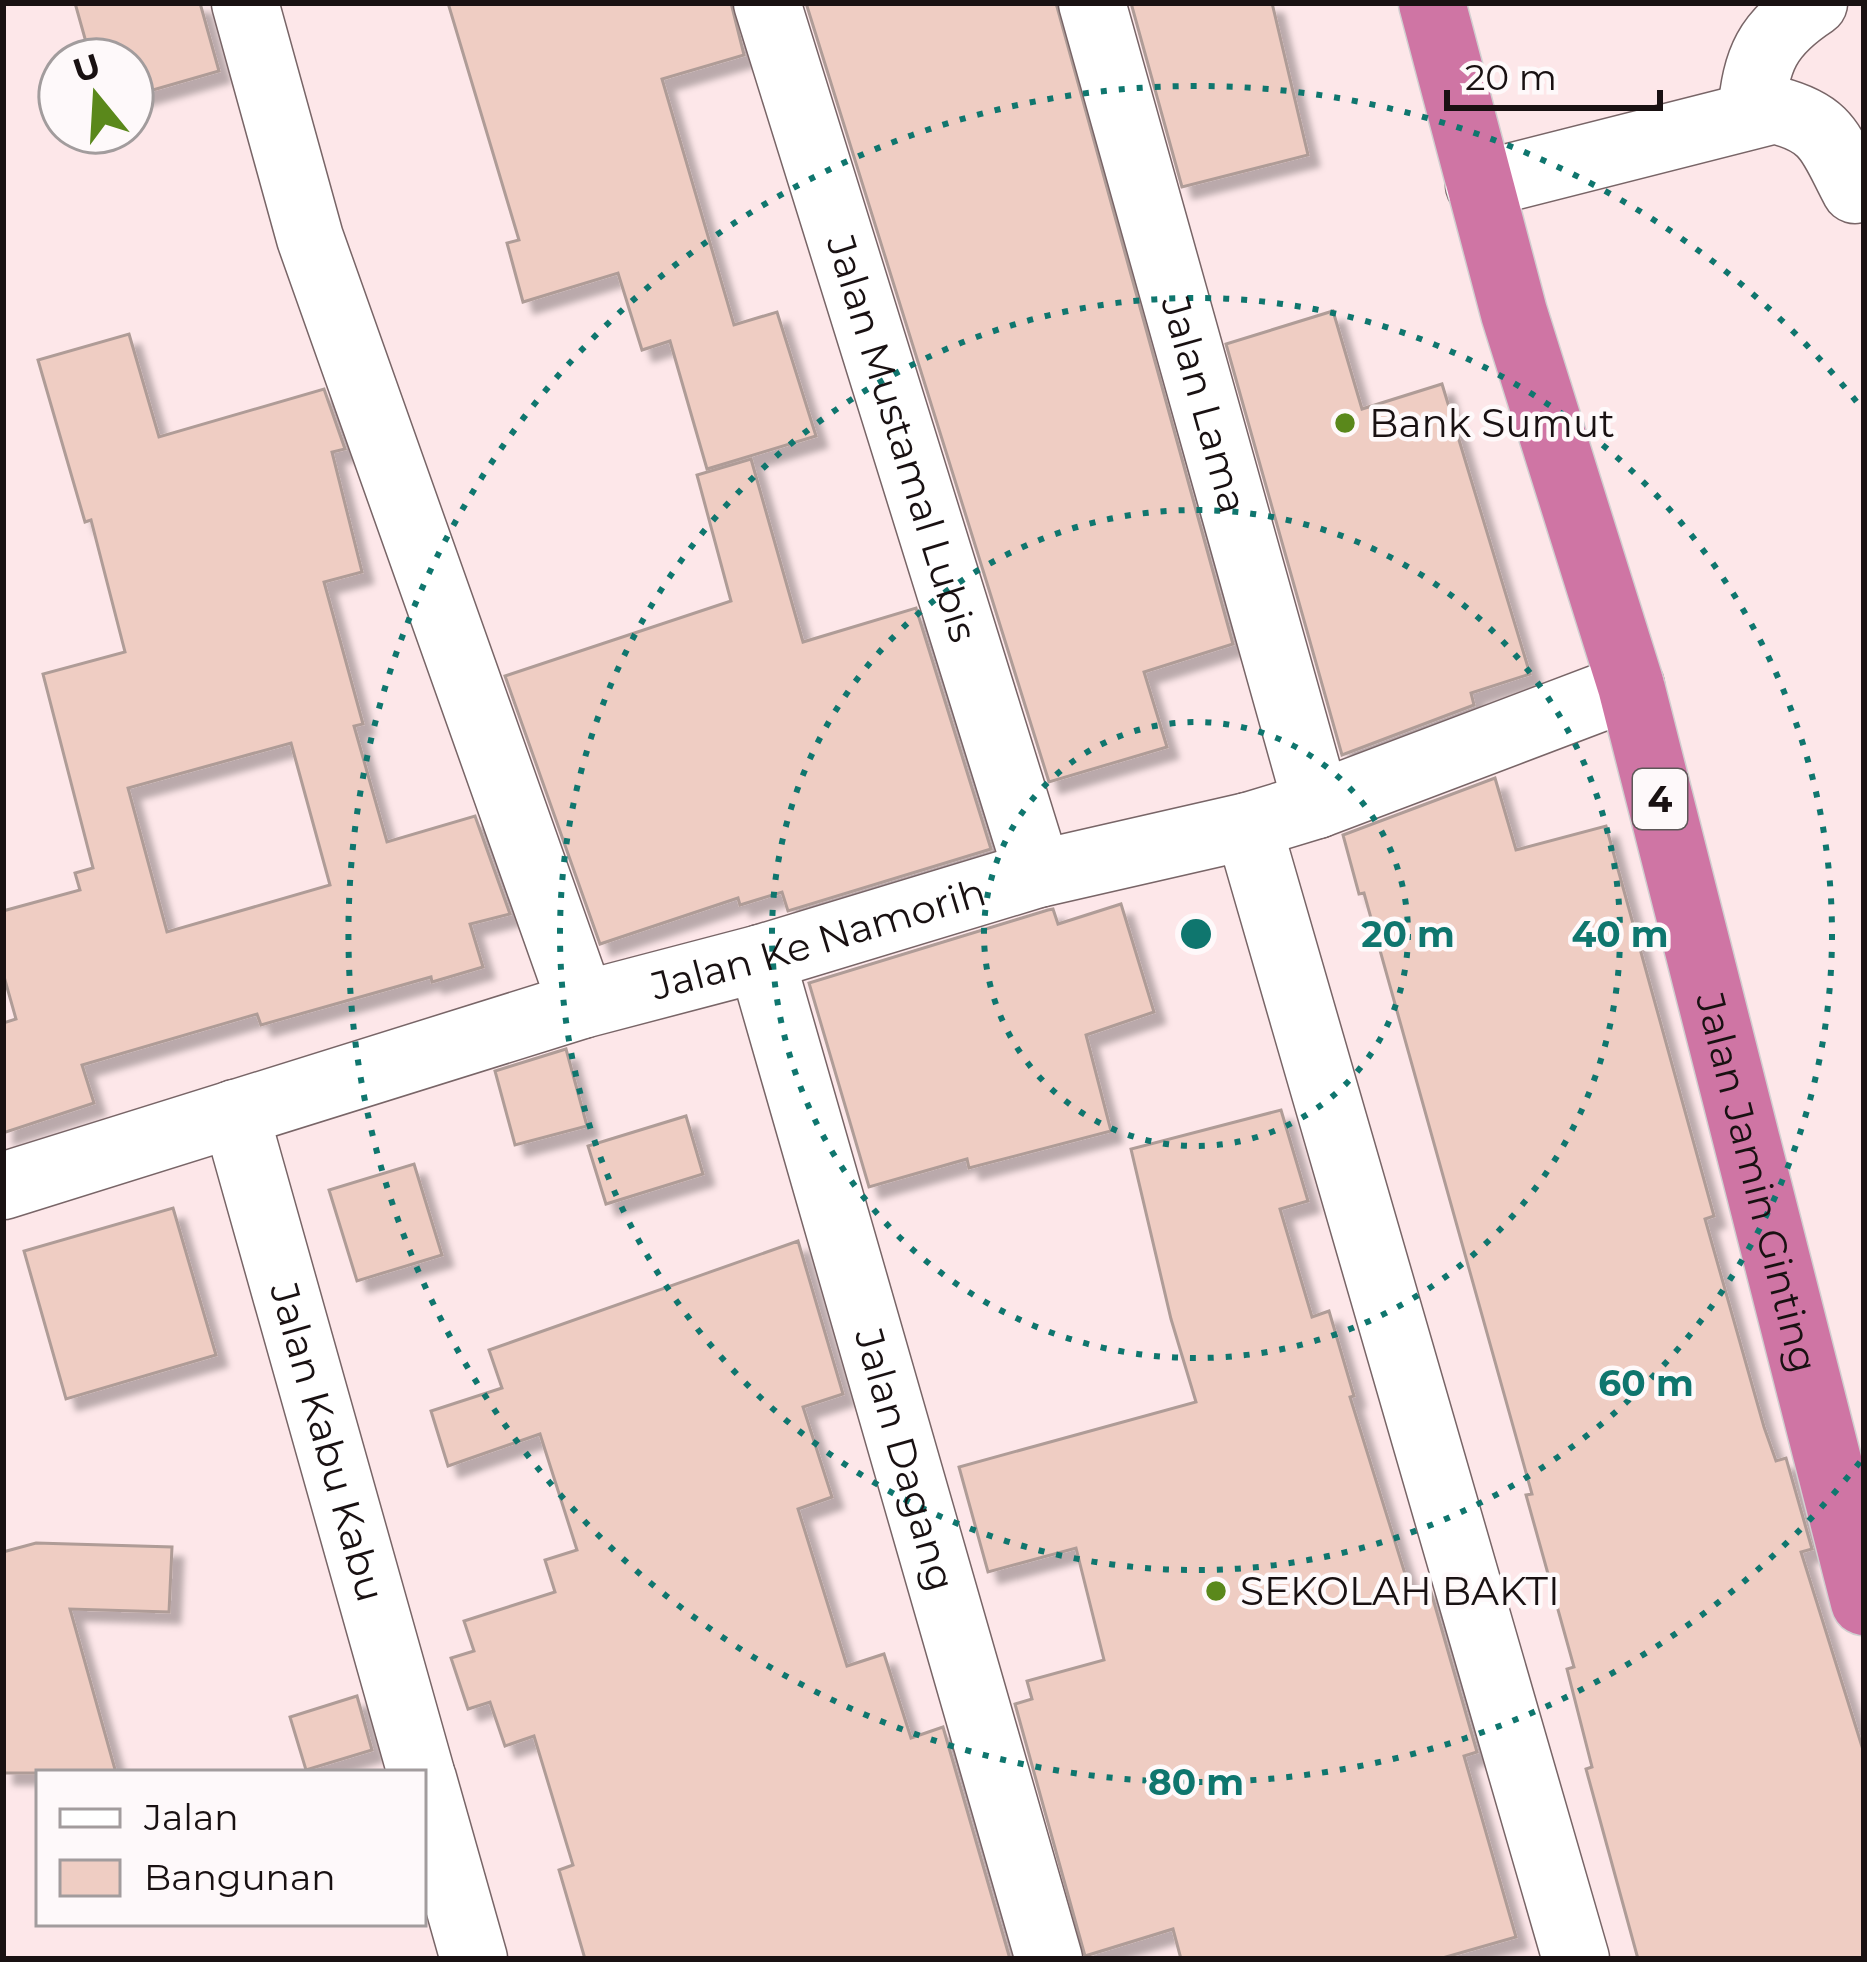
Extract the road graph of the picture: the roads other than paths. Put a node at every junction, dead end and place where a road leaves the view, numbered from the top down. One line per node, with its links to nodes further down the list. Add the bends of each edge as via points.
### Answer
1 (245, 3): 14 (street, via 310,238)
2 (767, 3): 12 (street, Jalan Mustamal Lubis)
3 (1092, 3): 10 (street, Jalan Lama)
4 (1432, 3): 7 (highway, Jalan Jamin Ginting / 4)
5 (1814, 3): 6 (street, via 1786,21 1761,55)
6 (1750, 114): 7 (street); 8 (street, via 1775,110 1810,119)
7 (1479, 185): 9 (highway, Jalan Jamin Ginting / 4)
8 (1855, 190)
9 (1631, 686): 10 (street, Jalan Ke Namorih); 17 (highway, Jalan Jamin Ginting / 4)
10 (1317, 806): 11 (street, Jalan Ke Namorih)
11 (1248, 826): 12 (street, Jalan Ke Namorih); 22 (street)
12 (1038, 874): 13 (street, Jalan Ke Namorih)
13 (761, 958): 14 (street, Jalan Ke Namorih); 21 (street, Jalan Dagang)
14 (582, 1005): 15 (street, Jalan Ke Namorih)
15 (235, 1113): 16 (street, Jalan Ke Namorih); 18 (street, Jalan Kabu Kabu)
16 (3, 1186)
17 (1864, 1603)
18 (420, 1770)
19 (426, 1790): 20 (street, Jalan Kabu Kabu)
20 (474, 1959)
21 (1049, 1959)
22 (1576, 1959)

